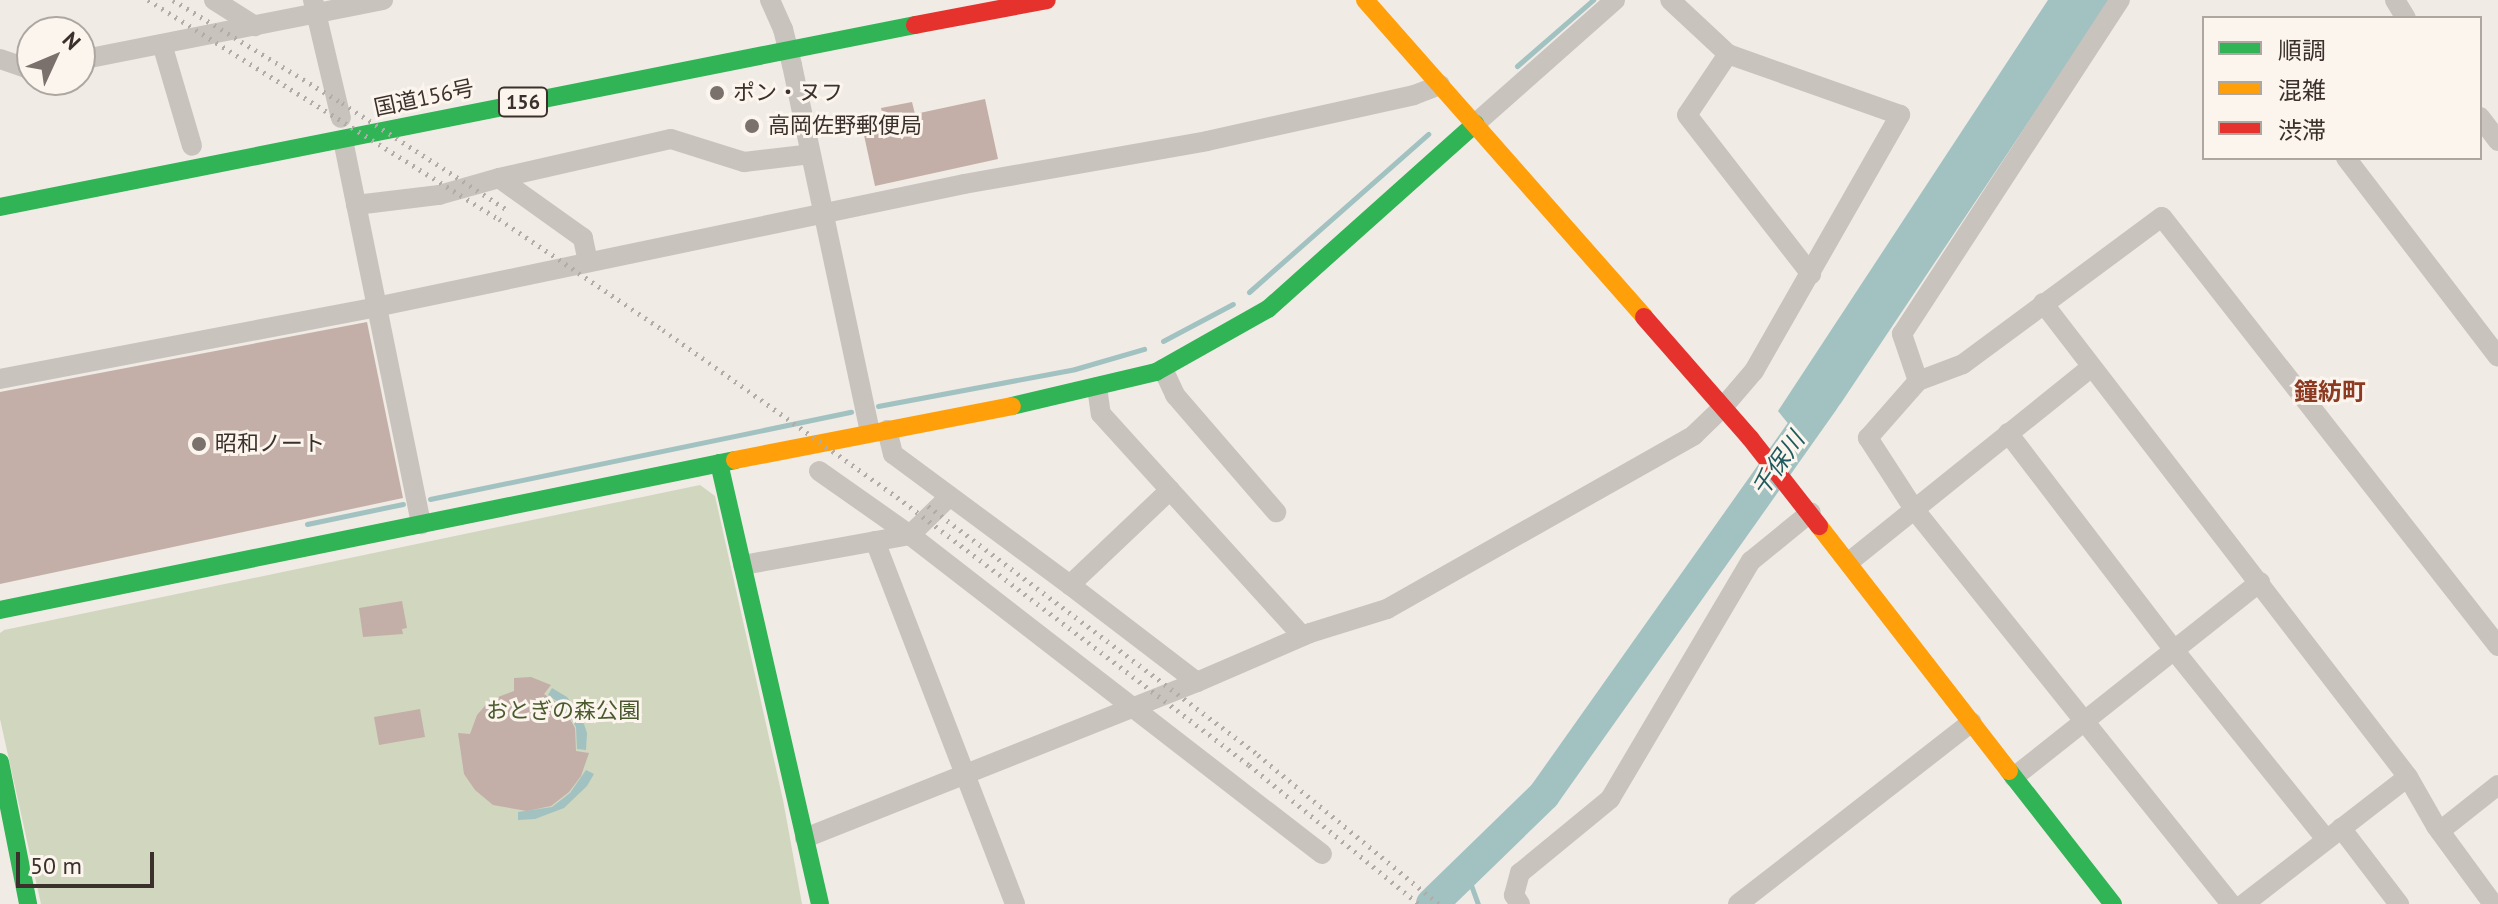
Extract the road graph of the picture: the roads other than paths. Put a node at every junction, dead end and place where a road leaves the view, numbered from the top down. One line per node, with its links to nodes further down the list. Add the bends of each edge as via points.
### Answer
1 (214, 0): 10 (street)
2 (383, 0): 9 (street)
3 (770, 0): 12 (street)
4 (1047, 0): 12 (main road, 国道156号 / 156)
5 (1365, 0): 15 (main road)
6 (1615, 0): 18 (street)
7 (1670, 0): 13 (street)
8 (2120, 0): 36 (street, via 1902,334)
9 (314, 7): 10 (street); 16 (street)
10 (255, 26): 11 (street)
11 (162, 44): 14 (street); 21 (street)
12 (788, 51): 19 (main road, 国道156号 / 156); 22 (street)
13 (1728, 54): 29 (street, via 1687,115); 29 (street, via 1900,115)
14 (96, 57)
15 (1440, 85): 18 (main road); 27 (street, via 1207,141)
16 (341, 118)
17 (2482, 120): 20 (street)
18 (1475, 124): 34 (main road, via 1268,309); 38 (main road)
19 (343, 140): 25 (street); 26 (main road, 国道156号 / 156)
20 (2498, 141)
21 (192, 145)
22 (811, 154): 24 (street, via 744,162 671,139); 27 (street)
23 (2348, 160): 32 (street)
24 (499, 178): 25 (street, via 439,195); 28 (street, via 583,238)
25 (356, 205): 31 (street)
26 (0, 207)
27 (822, 212): 28 (street); 39 (street)
28 (588, 262): 31 (street)
29 (1811, 274): 38 (street, via 1754,371)
30 (2043, 303): 33 (street); 36 (street, via 1963,364); 57 (street, via 2162,217)
31 (376, 307): 35 (street); 48 (street)
32 (2498, 357)
33 (2090, 368): 40 (street); 53 (street)
34 (1163, 369): 37 (main road); 46 (street, via 1175,395)
35 (0, 379)
36 (1918, 381): 45 (street, via 1868,438)
37 (1097, 387): 39 (main road); 43 (street, via 1101,414)
38 (1724, 406): 47 (main road); 56 (street, via 1694,435 1387,609)
39 (878, 431): 41 (main road); 44 (street, via 893,454)
40 (2008, 433): 45 (street); 58 (street)
41 (719, 463): 48 (main road); 52 (main road)
42 (819, 471): 49 (street)
43 (1170, 490): 54 (street); 56 (street)
44 (949, 497): 49 (street); 54 (street)
45 (1914, 509): 51 (street); 61 (street)
46 (1276, 512)
47 (1811, 512): 51 (main road); 76 (street, via 1751,561 1610,799 1520,873 1514,895)
48 (421, 524): 55 (main road)
49 (910, 535): 50 (street); 60 (street)
50 (875, 541): 52 (street); 64 (street)
51 (1849, 562): 62 (main road)
52 (743, 565): 70 (main road)
53 (2260, 582): 58 (street); 66 (street)
54 (1070, 585): 59 (street)
55 (0, 610)
56 (1302, 636): 59 (street)
57 (2498, 646)
58 (2174, 650): 61 (street); 69 (street)
59 (1197, 682): 60 (street)
60 (1135, 706): 64 (street); 71 (street)
61 (2085, 721): 65 (street); 79 (street)
62 (1972, 722): 65 (main road); 77 (street)
63 (0, 762): 73 (main road)
64 (964, 772): 70 (street); 75 (street)
65 (2014, 777): 78 (main road)
66 (2408, 777): 68 (street); 69 (street)
67 (2498, 785): 68 (street)
68 (2440, 831): 81 (street)
69 (2334, 834): 72 (street); 80 (street)
70 (805, 838): 74 (main road)
71 (1322, 854)
72 (2253, 901)
73 (28, 904)
74 (820, 904)
75 (1015, 904)
76 (1520, 904)
77 (1738, 904)
78 (2113, 904)
79 (2231, 904)
80 (2399, 904)
81 (2493, 904)

